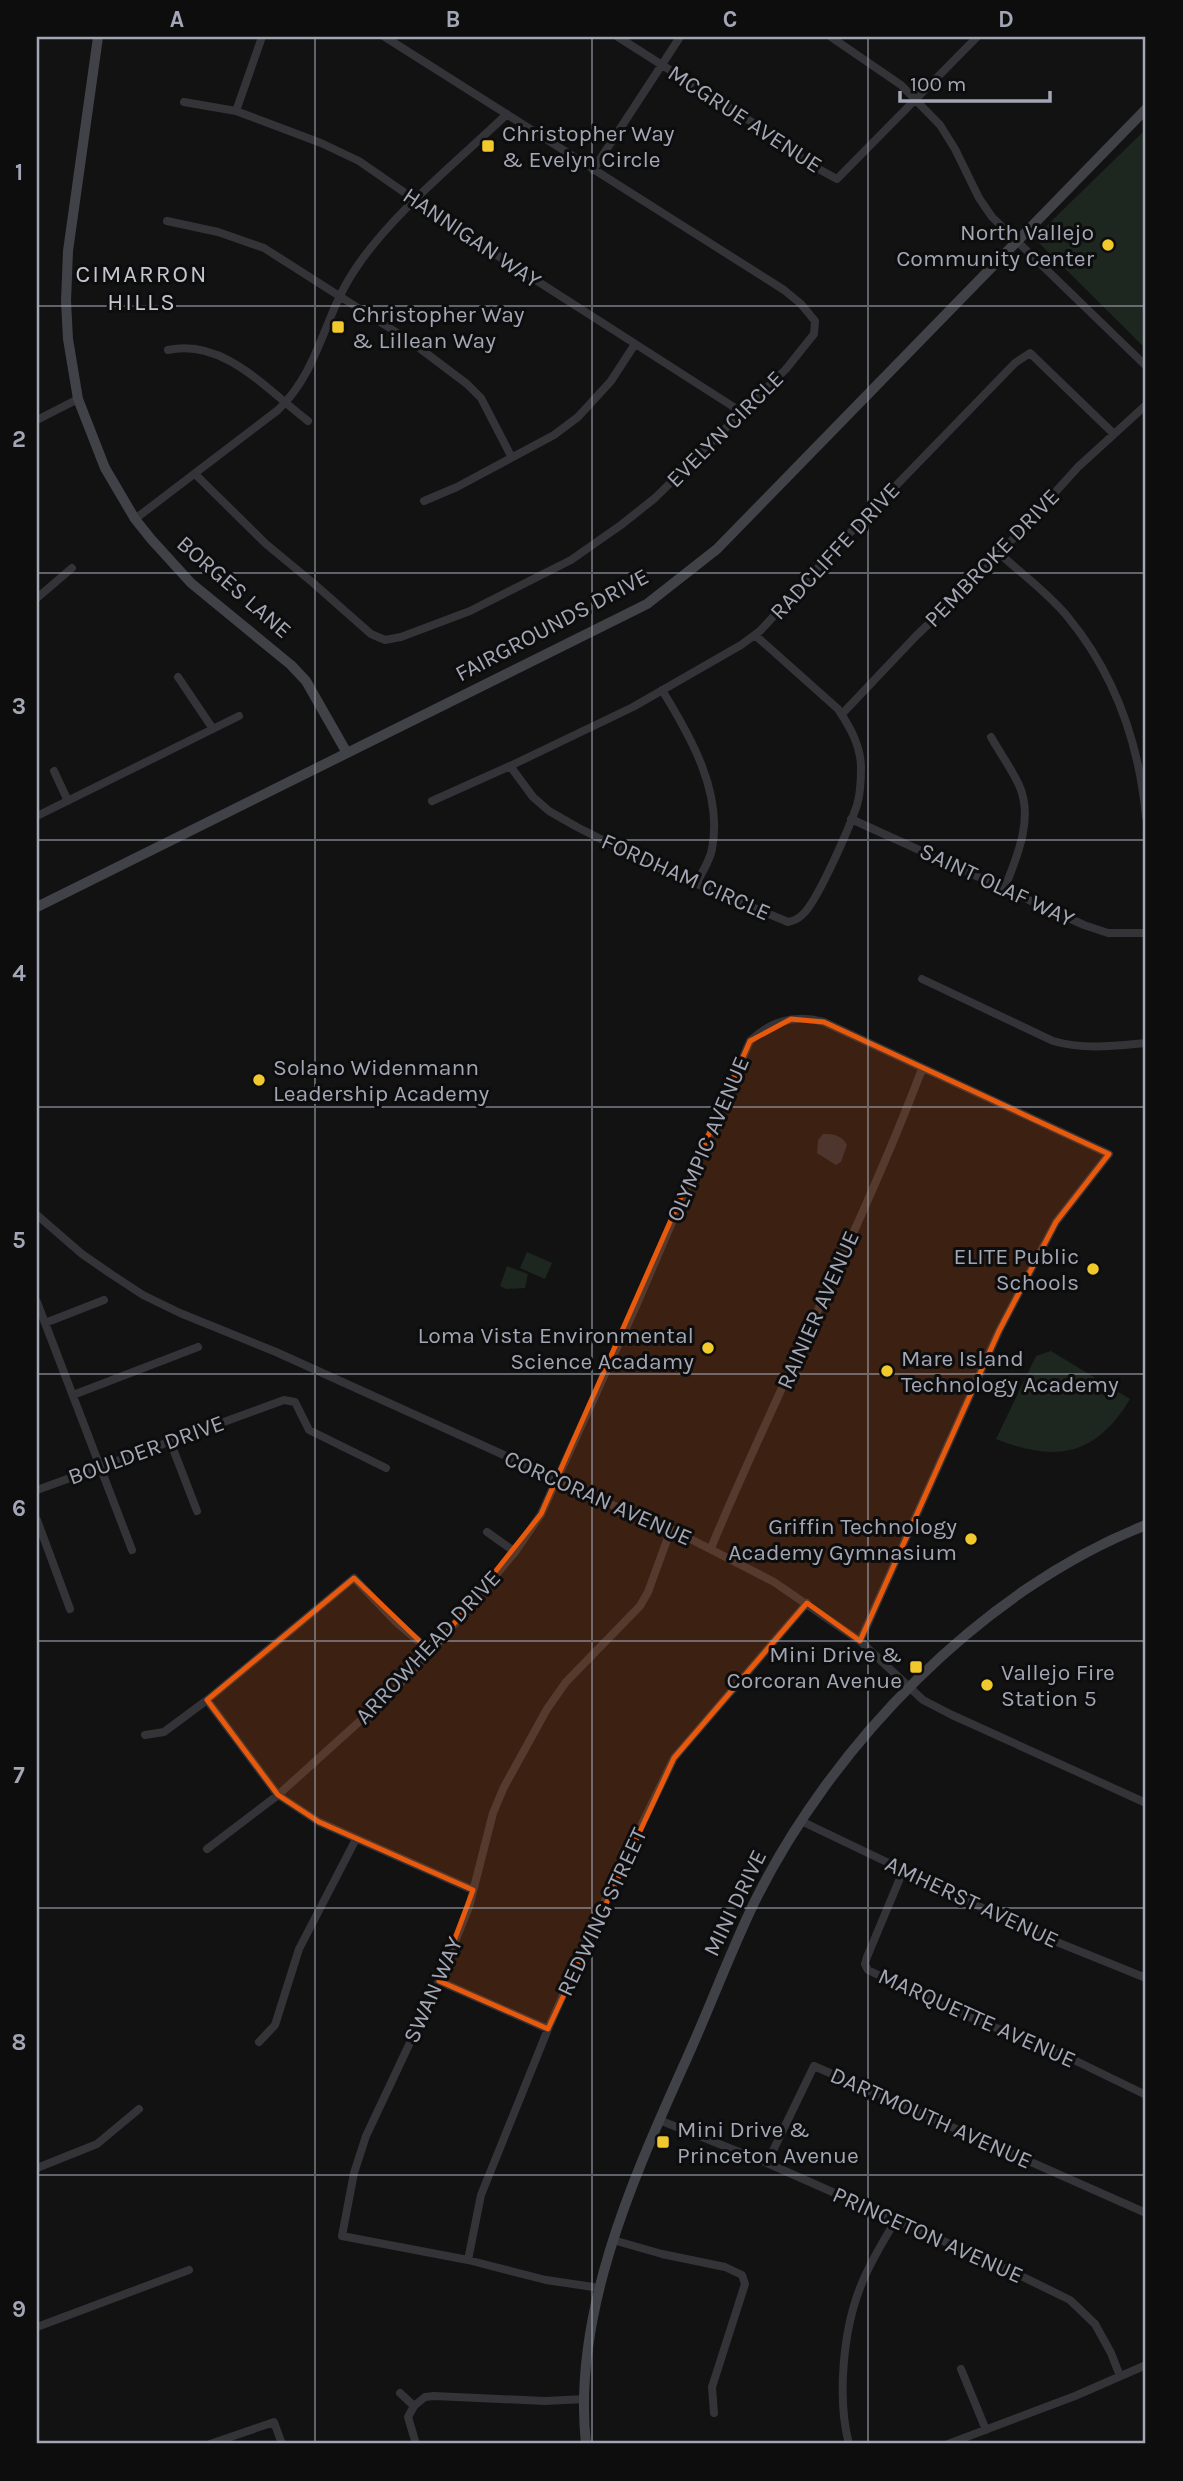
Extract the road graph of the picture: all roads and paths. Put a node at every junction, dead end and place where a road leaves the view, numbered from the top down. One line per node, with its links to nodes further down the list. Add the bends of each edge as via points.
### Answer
1 (98, 37): 22 (street, BORGES LANE, via 68,251 68,339)
2 (262, 37): 12 (street)
3 (385, 37): 13 (street, EVELYN CIRCLE)
4 (618, 37): 8 (street, MCGRUE AVENUE)
5 (680, 37): 8 (street)
6 (831, 37): 9 (street, via 879,68)
7 (977, 37): 9 (street)
8 (661, 64): 9 (street, MCGRUE AVENUE, via 837,179); 14 (street)
9 (915, 101): 17 (street, via 940,125 992,217)
10 (184, 103): 12 (street, HANNIGAN WAY)
11 (1146, 109): 17 (street, FAIRGROUNDS DRIVE)
12 (236, 111): 15 (street, HANNIGAN WAY, via 359,161)
13 (507, 114): 14 (street, EVELYN CIRCLE); 15 (street)
14 (593, 170): 25 (street, EVELYN CIRCLE, via 785,290 815,321 814,334 807,343)
15 (416, 201): 18 (street, via 373,244); 19 (street, HANNIGAN WAY)
16 (167, 221): 18 (street, via 264,248)
17 (1017, 240): 21 (street); 43 (street, FAIRGROUNDS DRIVE, via 735,530 677,582 647,604)
18 (340, 297): 23 (street, via 310,369); 29 (street, via 467,384 487,409)
19 (635, 344): 25 (street, HANNIGAN WAY); 29 (street, via 611,381 578,417)
20 (167, 350): 23 (street, via 185,346 204,349 244,369)
21 (1146, 366)
22 (78, 399): 26 (street); 32 (street, BORGES LANE, via 105,468)
23 (285, 404): 27 (street); 30 (street)
24 (1146, 405): 28 (street, PEMBROKE DRIVE)
25 (743, 412): 30 (street, EVELYN CIRCLE, via 655,498 571,560 470,611 385,640 371,634 266,544)
26 (37, 420)
27 (308, 421)
28 (1114, 434): 33 (street, PEMBROKE DRIVE); 36 (street, RADCLIFFE DRIVE, via 1030,353 1015,363)
29 (511, 456): 31 (street)
30 (195, 474): 32 (street)
31 (424, 501)
32 (135, 519): 43 (street, BORGES LANE, via 191,583 306,681)
33 (1000, 554): 39 (street, PEMBROKE DRIVE); 49 (street, via 1066,613 1094,651 1132,736)
34 (72, 568): 35 (street)
35 (37, 598)
36 (755, 635): 38 (street, RADCLIFFE DRIVE); 39 (street, FORDHAM CIRCLE)
37 (178, 677): 41 (street)
38 (662, 690): 44 (street, RADCLIFFE DRIVE); 51 (street, via 695,749 714,806 712,851)
39 (842, 714): 50 (street, FORDHAM CIRCLE, via 856,741 861,766 858,803)
40 (239, 716): 41 (street)
41 (213, 729): 46 (street)
42 (990, 737): 52 (street, via 1020,788 1025,809 1017,857)
43 (347, 753): 53 (street, FAIRGROUNDS DRIVE)
44 (510, 766): 47 (street, RADCLIFFE DRIVE); 51 (street, FORDHAM CIRCLE, via 549,811)
45 (54, 771): 46 (street)
46 (68, 801): 48 (street)
47 (432, 801)
48 (37, 816)
49 (1146, 817)
50 (851, 819): 51 (street, FORDHAM CIRCLE, via 815,900 794,921); 52 (street, SAINT OLAF WAY)
51 (696, 884)
52 (1004, 887): 54 (street, SAINT OLAF WAY, via 1108,933)
53 (37, 907)
54 (1146, 933)
55 (922, 979): 56 (street, via 1053,1041 1092,1048)
56 (1146, 1043)
57 (922, 1069): 67 (street, OLYMPIC AVENUE, via 808,1017 774,1025 750,1041); 74 (street, RAINIER AVENUE, via 867,1204); 79 (street, OLYMPIC AVENUE, via 1109,1154 1056,1222 999,1331)
58 (37, 1215): 67 (street, CORCORAN AVENUE, via 82,1254 143,1295)
59 (104, 1300): 61 (street)
60 (37, 1302): 61 (street)
61 (45, 1323): 63 (street)
62 (198, 1347): 63 (street)
63 (73, 1395): 65 (street)
64 (170, 1441): 65 (street, BOULDER DRIVE); 66 (street, BOULDER DRIVE, via 284,1400 295,1402 310,1430); 69 (street)
65 (100, 1467): 68 (street, BOULDER DRIVE); 75 (street)
66 (386, 1468)
67 (556, 1482): 72 (street, CORCORAN AVENUE); 76 (street, ARROWHEAD DRIVE, via 541,1514)
68 (37, 1490)
69 (197, 1511)
70 (37, 1520): 78 (street)
71 (1146, 1525): 81 (street, MINI DRIVE, via 1027,1587 948,1649)
72 (671, 1529): 74 (street, CORCORAN AVENUE); 90 (street, SWAN WAY, via 639,1606 566,1682 515,1765 494,1813)
73 (487, 1532): 76 (street)
74 (711, 1548): 77 (street, CORCORAN AVENUE)
75 (132, 1550)
76 (514, 1552): 80 (street, ARROWHEAD DRIVE)
77 (807, 1603): 79 (street, CORCORAN AVENUE); 93 (street, REDWING STREET, via 674,1758)
78 (71, 1609)
79 (860, 1641): 81 (street, CORCORAN AVENUE)
80 (430, 1651): 82 (street, via 354,1578); 84 (street, ARROWHEAD DRIVE, via 391,1693)
81 (910, 1688): 85 (street, CORCORAN AVENUE, via 952,1716); 86 (street, MINI DRIVE)
82 (206, 1700): 83 (street, via 164,1732); 84 (street)
83 (145, 1735)
84 (278, 1795): 87 (street); 88 (street, ARROWHEAD DRIVE)
85 (1146, 1803)
86 (801, 1821): 89 (street, AMHERST AVENUE); 97 (street, MINI DRIVE, via 754,1902)
87 (356, 1839): 90 (street); 94 (street, via 299,1949 275,2025)
88 (207, 1849)
89 (903, 1871): 91 (street, AMHERST AVENUE, via 1037,1934); 95 (street, MARQUETTE AVENUE, via 867,1957 868,1970)
90 (473, 1890): 92 (street, SWAN WAY)
91 (1146, 1978)
92 (439, 1981): 93 (street); 103 (street, SWAN WAY, via 366,2136 342,2236)
93 (548, 2029): 103 (street, REDWING STREET, via 481,2194)
94 (259, 2042)
95 (1146, 2095)
96 (139, 2109): 99 (street, via 97,2144)
97 (659, 2120): 98 (street, PRINCETON AVENUE); 102 (street, MINI DRIVE)
98 (767, 2163): 100 (street, DARTMOUTH AVENUE, via 814,2066); 101 (street, PRINCETON AVENUE)
99 (37, 2168)
100 (1146, 2213)
101 (896, 2220): 109 (street, PRINCETON AVENUE, via 1070,2300 1095,2324); 119 (street, via 860,2287 852,2312 843,2400)
102 (613, 2239): 105 (street, MINI DRIVE); 113 (street, via 742,2275 745,2284 712,2387)
103 (468, 2260): 105 (street, SWAN WAY)
104 (189, 2270): 106 (street)
105 (600, 2288): 111 (street, MINI DRIVE)
106 (37, 2327)
107 (1146, 2365): 109 (street)
108 (961, 2369): 114 (street)
109 (1120, 2376): 114 (street)
110 (400, 2393): 112 (street)
111 (585, 2399): 112 (street, via 434,2396); 118 (street, MINI DRIVE)
112 (414, 2406): 117 (street, via 408,2417)
113 (714, 2413)
114 (986, 2430): 120 (street)
115 (210, 2444): 116 (street, via 274,2422)
116 (282, 2444)
117 (416, 2444)
118 (586, 2444)
119 (849, 2444)
120 (948, 2444)

